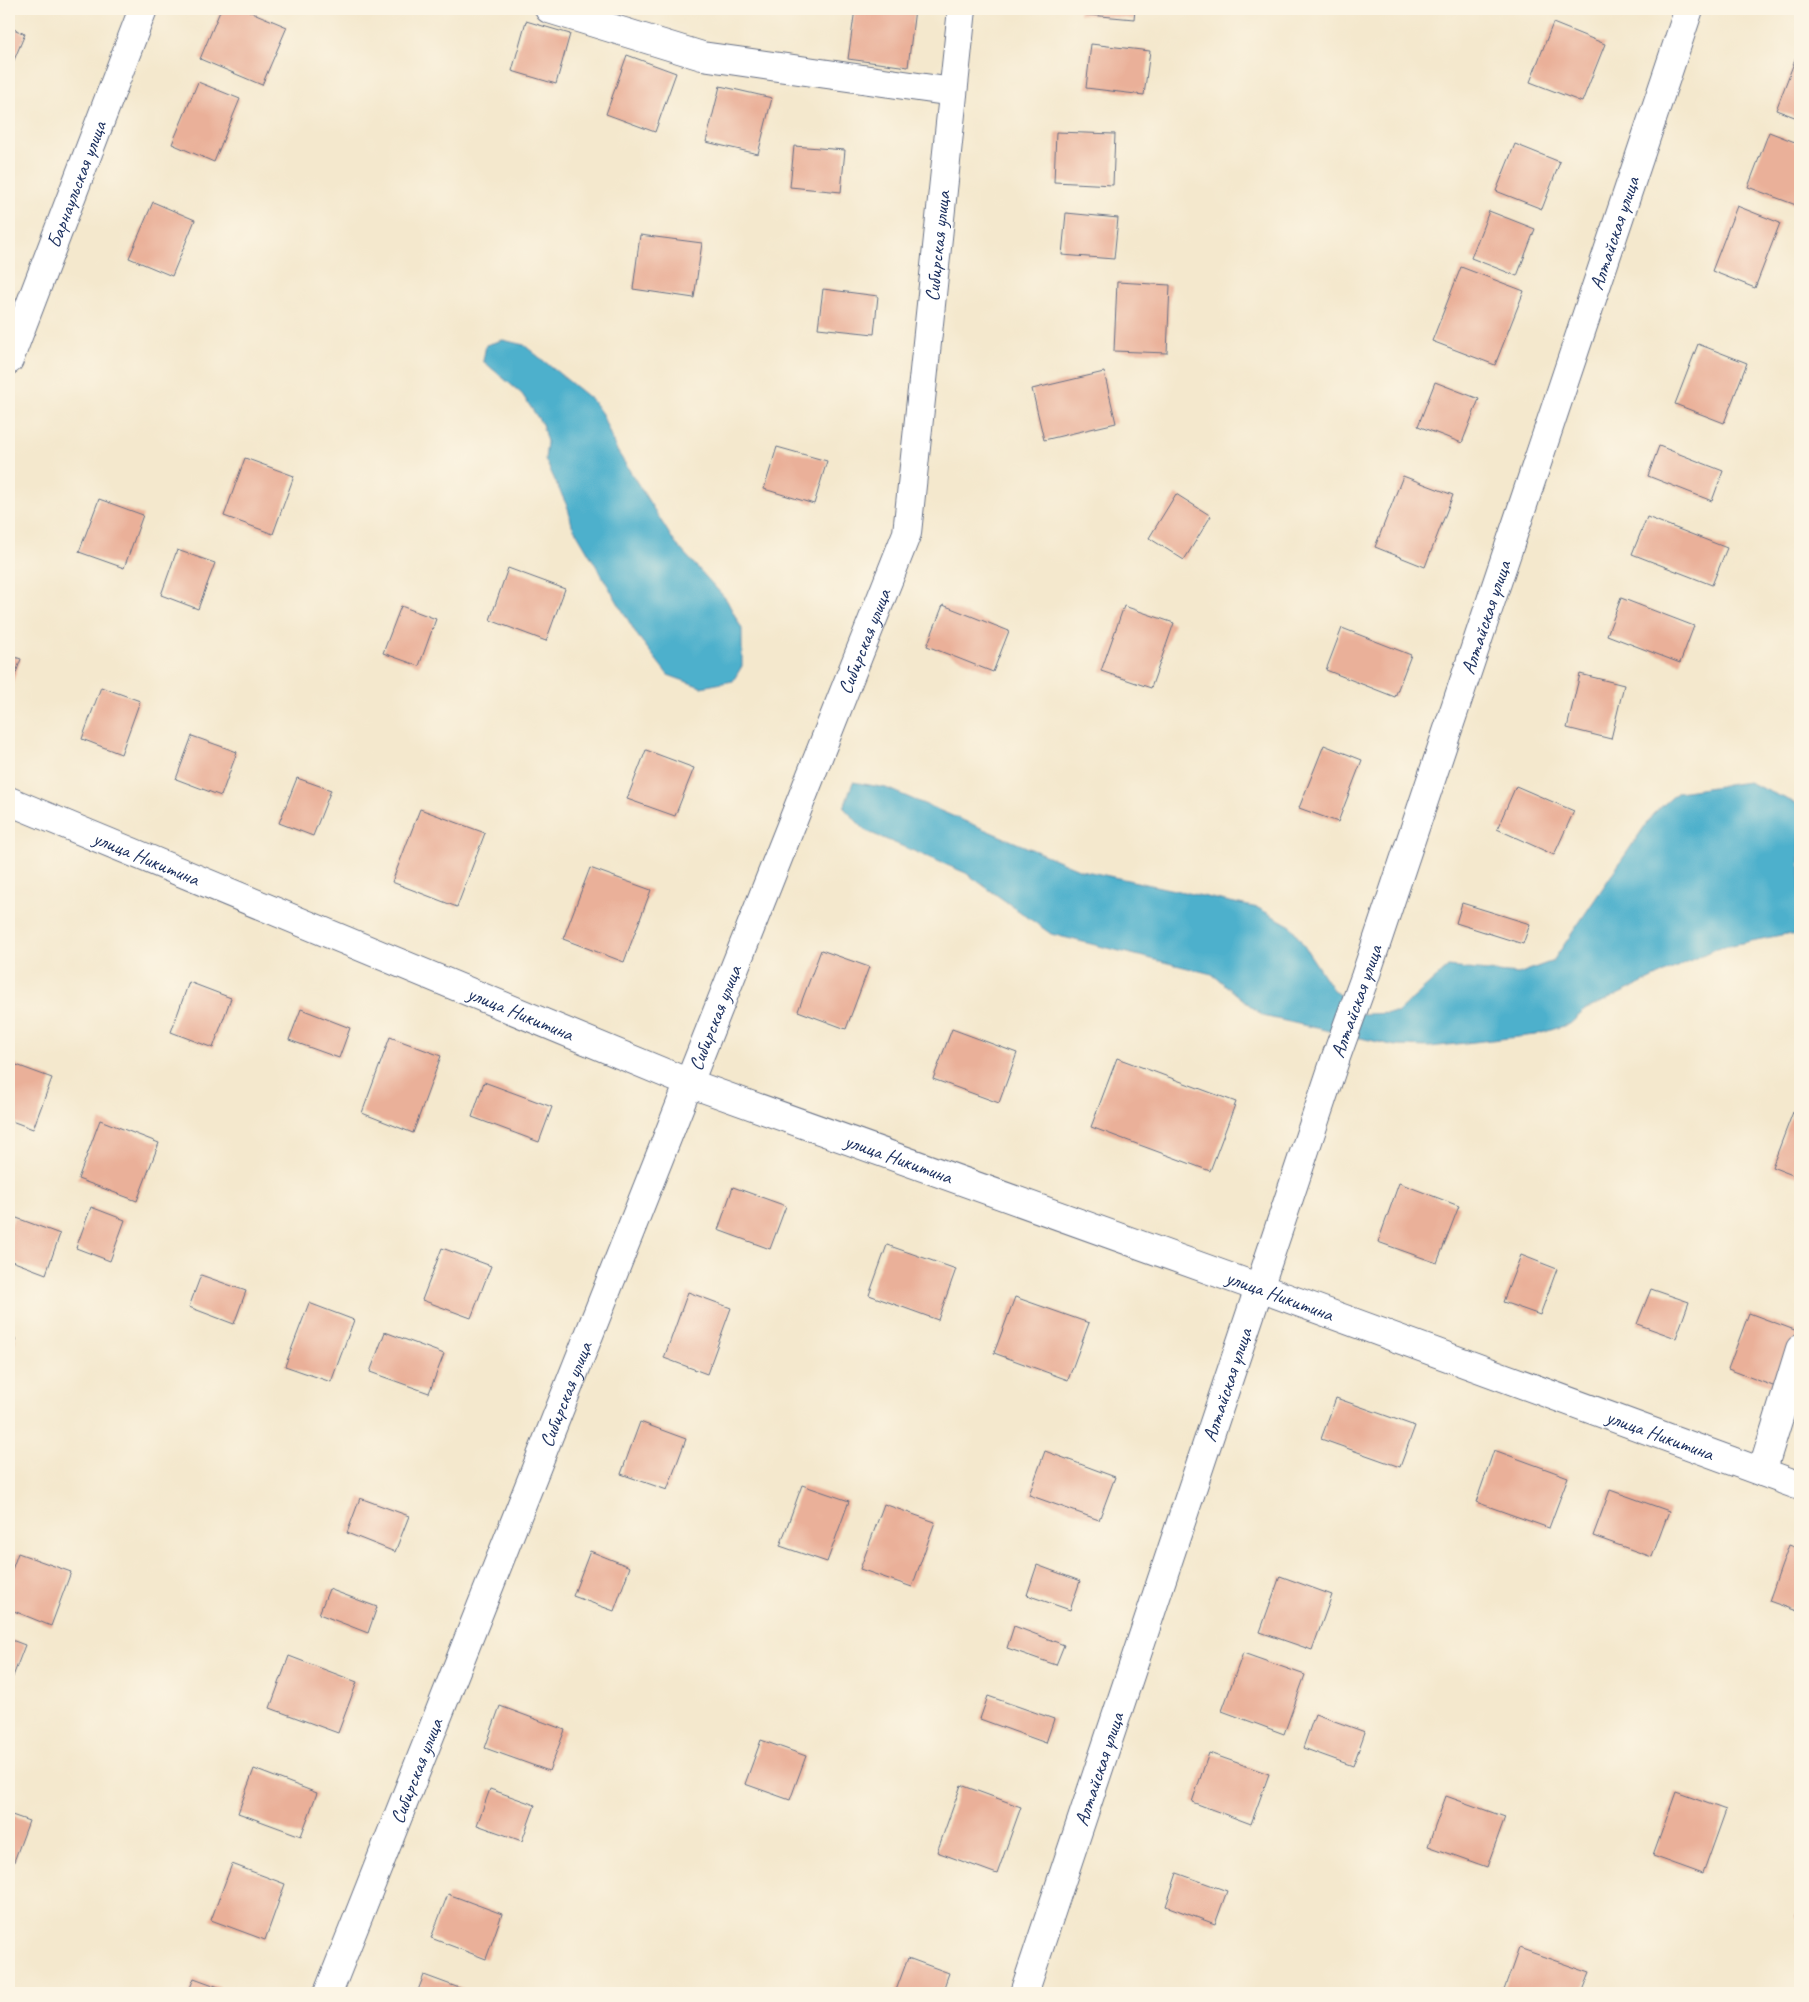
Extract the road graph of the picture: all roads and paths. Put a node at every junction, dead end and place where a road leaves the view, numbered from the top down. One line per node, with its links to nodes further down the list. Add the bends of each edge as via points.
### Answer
1 (142, 9): 6 (street, Барнаульская улица)
2 (549, 9): 5 (street, via 702,56)
3 (962, 9): 5 (street, Сибирская улица)
4 (1689, 9): 9 (street, Алтайская улица)
5 (953, 92): 8 (street, Сибирская улица, via 908,533)
6 (9, 360)
7 (9, 801): 8 (street, улица Никитина)
8 (689, 1084): 9 (street, улица Никитина); 13 (street, Сибирская улица)
9 (1260, 1288): 11 (street, улица Никитина); 14 (street, Алтайская улица)
10 (1800, 1349): 11 (street)
11 (1762, 1472): 12 (street, улица Никитина)
12 (1800, 1486)
13 (328, 1993)
14 (1024, 1993)

